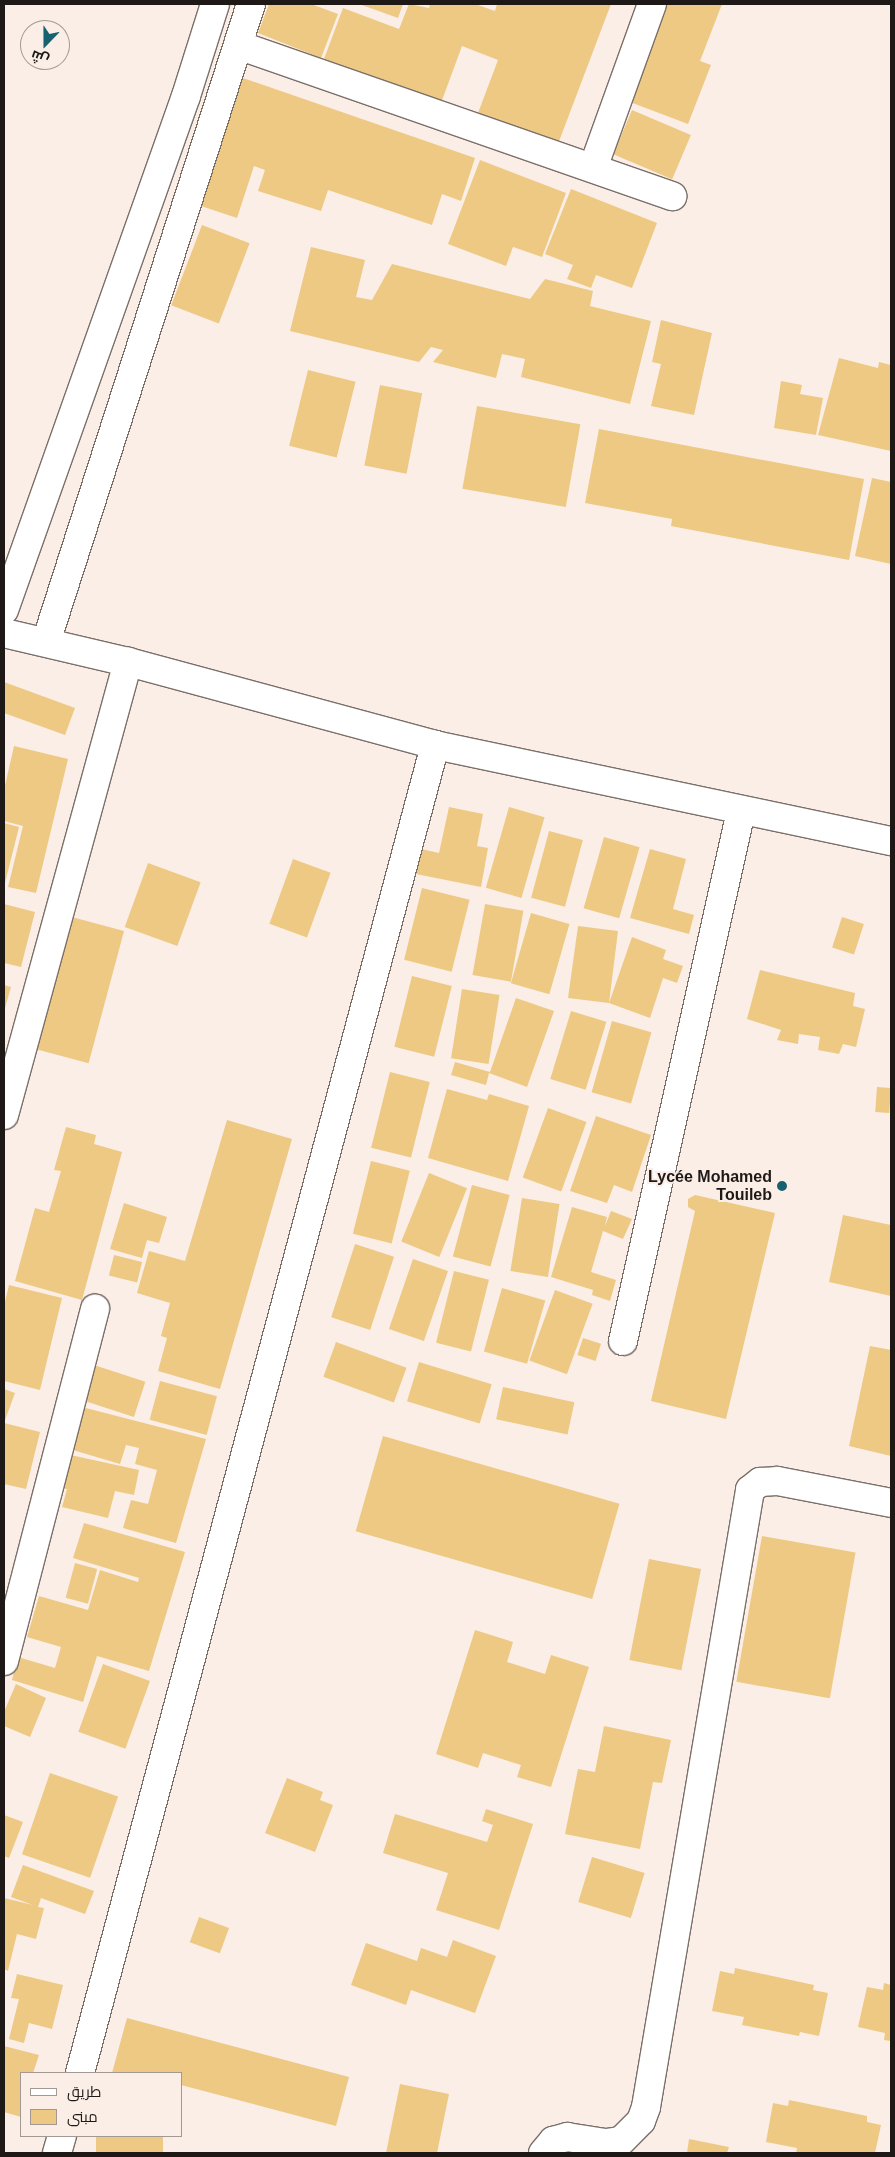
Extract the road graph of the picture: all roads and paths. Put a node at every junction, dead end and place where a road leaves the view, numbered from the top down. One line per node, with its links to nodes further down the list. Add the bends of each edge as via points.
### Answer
1 (214, 4): 7 (street, via 186,96)
2 (251, 4): 4 (street)
3 (652, 4): 5 (street)
4 (238, 45): 5 (street); 9 (street)
5 (593, 168): 6 (street)
6 (672, 196)
7 (4, 610)
8 (4, 633): 9 (street)
9 (46, 642): 10 (street)
10 (128, 662): 11 (street); 14 (street)
11 (436, 745): 12 (street); 20 (street)
12 (741, 811): 13 (street); 17 (street)
13 (891, 841)
14 (12, 1054): 15 (street)
15 (4, 1115)
16 (95, 1309): 19 (street)
17 (623, 1341)
18 (891, 1503): 23 (street, via 777,1481 760,1482 750,1490 646,2107 641,2121 621,2140 606,2143 567,2137 553,2141)
19 (4, 1661)
20 (80, 2072)
21 (62, 2137): 22 (street)
22 (57, 2153)
23 (543, 2153)

